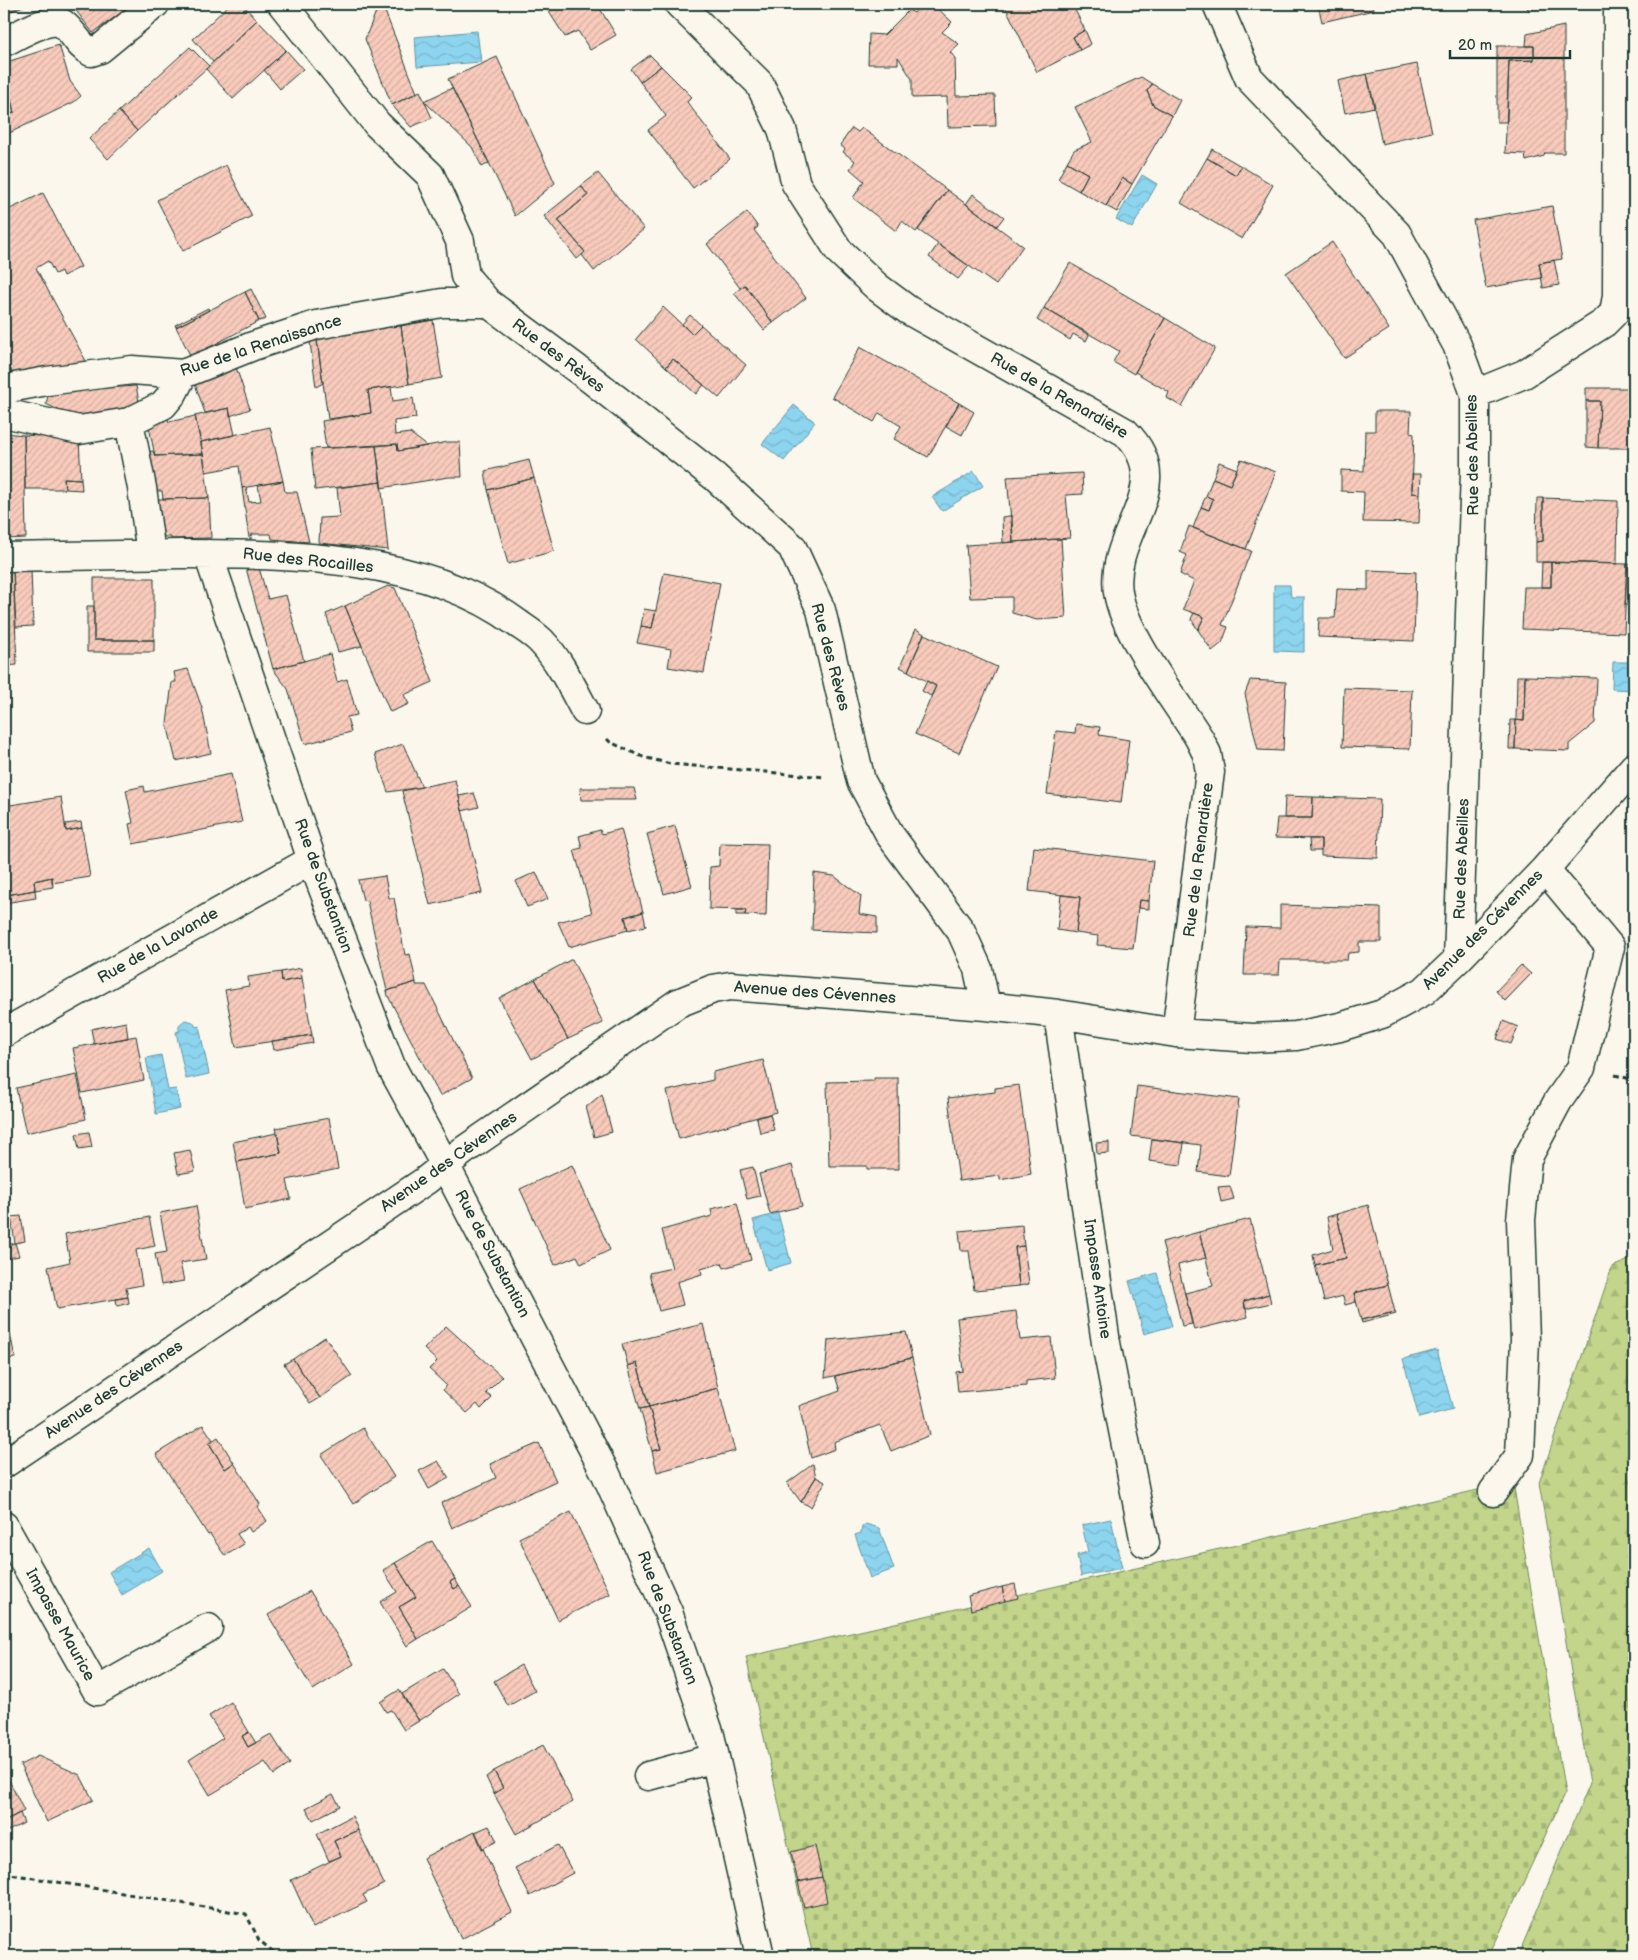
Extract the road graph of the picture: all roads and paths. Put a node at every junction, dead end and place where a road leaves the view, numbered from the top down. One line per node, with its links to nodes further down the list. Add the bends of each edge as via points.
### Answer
1 (155, 4): 6 (street, via 100,49 91,52 82,48 63,24 52,21)
2 (282, 4): 7 (street, Rue des Rèves, via 377,124 430,175 460,241 465,276)
3 (679, 4): 25 (street, Rue de la Renardière, via 759,83 782,129 796,184 839,251 877,288 908,310 1125,432 1143,456 1148,474 1145,492 1121,552 1118,592 1123,614 1134,634 1199,738 1207,754 1210,772)
4 (1217, 4): 10 (street, Rue des Abeilles, via 1249,78 1397,234 1457,344)
5 (1618, 4): 10 (street, via 1617,296 1614,313 1604,323 1524,374)
6 (4, 42)
7 (488, 304): 8 (street, Rue de la Renaissance, via 442,303 316,325); 18 (street, Rue des Rèves, via 592,380 715,477 792,547 820,610)
8 (183, 374): 9 (street, Rue de la Renaissance, via 132,370); 12 (street, via 163,405)
9 (4, 389)
10 (1475, 394): 21 (street, Rue des Abeilles)
11 (4, 413): 12 (street, via 79,430)
12 (129, 422): 13 (street)
13 (151, 554): 14 (street, Rue des Rocailles); 15 (street, Rue des Rocailles)
14 (208, 554): 16 (street, Rue des Rocailles, via 334,561 386,569 472,596 506,614 540,640 565,673); 19 (street, Rue de Substantion)
15 (4, 557)
16 (585, 711): 18 (path, via 610,742 644,757 671,764)
17 (1634, 767): 20 (street, Avenue des Cévennes)
18 (861, 781): 22 (street, Rue des Rèves, via 890,835 961,931 978,969)
19 (312, 860): 24 (street, Rue de la Lavande); 26 (street, Rue de Substantion, via 391,1066)
20 (1545, 869): 21 (street, Avenue des Cévennes); 28 (street, via 1610,947 1581,1068 1558,1101 1527,1159 1521,1220 1525,1340 1520,1456)
21 (1458, 959): 25 (street, Avenue des Cévennes, via 1424,990 1382,1014 1340,1028 1296,1036 1253,1038)
22 (986, 1006): 23 (street, Avenue des Cévennes); 26 (street, Avenue des Cévennes, via 730,986 712,989 678,1003)
23 (1058, 1014): 25 (street, Avenue des Cévennes); 30 (street, Impasse Antoine, via 1106,1342)
24 (4, 1033)
25 (1176, 1033)
26 (445, 1165): 27 (street, Avenue des Cévennes); 32 (street, Rue de Substantion, via 606,1472 668,1612)
27 (4, 1464)
28 (1493, 1492)
29 (4, 1526): 31 (street, Impasse Maurice, via 98,1691)
30 (1145, 1543)
31 (208, 1628)
32 (715, 1758): 33 (street); 35 (street, Rue de Substantion)
33 (648, 1776)
34 (4, 1873): 36 (path, via 246,1914 259,1940)
35 (753, 1954)
36 (278, 1956)

